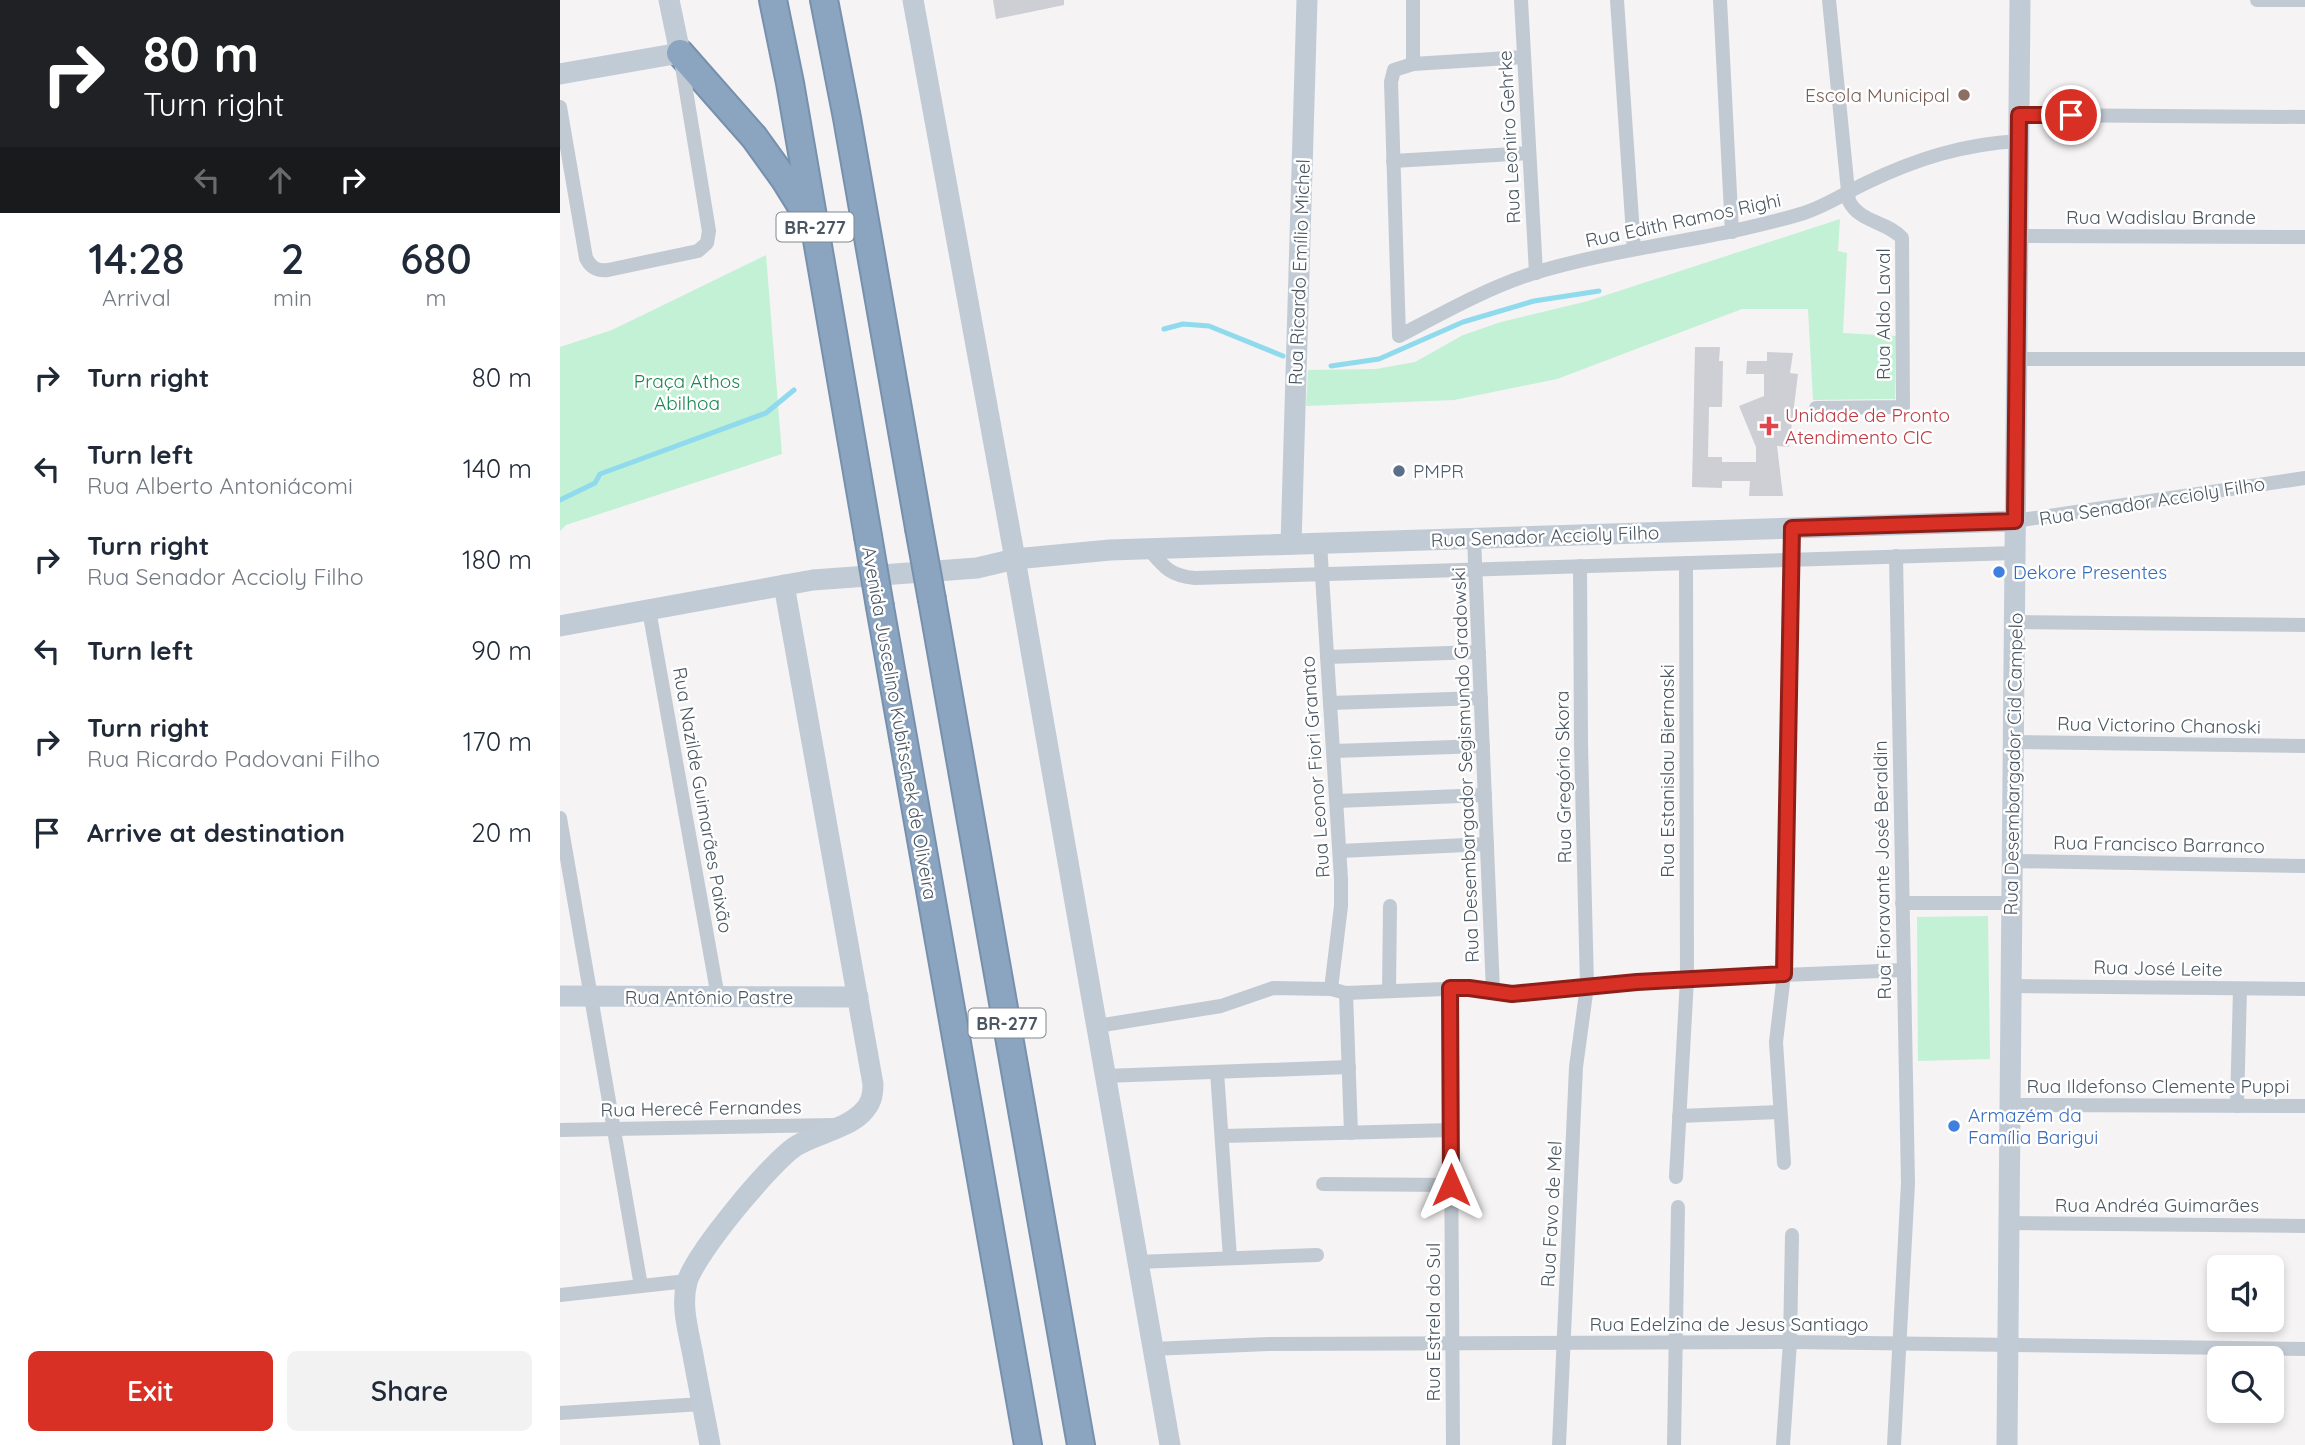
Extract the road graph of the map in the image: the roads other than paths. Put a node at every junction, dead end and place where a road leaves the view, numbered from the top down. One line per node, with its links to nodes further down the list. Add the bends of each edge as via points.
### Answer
1 (669, 0): 14 (street)
2 (773, 0): 25 (highway, Avenida Juscelino Kubitschek de Oliveira / BR-277)
3 (824, 0): 129 (highway, BR-277, bridge)
4 (914, 0): 43 (street)
5 (1307, 0): 39 (street, Rua Ricardo Emílio Michel)
6 (1413, 0): 16 (street)
7 (1521, 0): 15 (street, Rua Leoniro Gehrke)
8 (1617, 0): 29 (street)
9 (1720, 0): 26 (street)
10 (1829, 0): 24 (street)
11 (2020, 0): 19 (street, Rua Desembargador Cid Campelo)
12 (2257, 0): 13 (street)
13 (2305, 0)
14 (680, 53): 17 (street); 18 (street, via 709,231 707,243 698,251 595,269 586,258); 25 (highway, via 770,158)
15 (1524, 57): 16 (street); 22 (street, Rua Leoniro Gehrke)
16 (1413, 64): 23 (street, via 1394,70 1391,76)
17 (560, 74)
18 (560, 107)
19 (2019, 115): 20 (street); 21 (street, Rua Desembargador Cid Campelo)
20 (2305, 117)
21 (2019, 141): 24 (street, Rua Edith Ramos Righi, via 1942,153); 27 (street, Rua Desembargador Cid Campelo)
22 (1529, 153): 23 (street); 30 (street, Rua Leoniro Gehrke)
23 (1393, 161): 30 (street, Rua Edith Ramos Righi, via 1399,336 1487,291)
24 (1847, 192): 26 (street, Rua Edith Ramos Righi, via 1804,213); 33 (street, Rua Aldo Laval, via 1861,216 1902,238 1903,407)
25 (816, 231): 128 (highway, Avenida Juscelino Kubitschek de Oliveira / BR-277, bridge)
26 (1732, 232): 29 (street, Rua Edith Ramos Righi)
27 (2018, 236): 28 (street, Rua Wadislau Brande); 31 (street, Rua Desembargador Cid Campelo)
28 (2305, 237)
29 (1634, 248): 30 (street, Rua Edith Ramos Righi)
30 (1536, 273)
31 (2017, 359): 32 (street); 35 (street, Rua Desembargador Cid Campelo)
32 (2305, 359)
33 (1816, 408)
34 (2305, 478): 35 (street, Rua Senador Accioly Filho)
35 (2015, 521): 36 (street, Rua Senador Accioly Filho); 41 (street, Rua Desembargador Cid Campelo)
36 (1792, 528): 37 (street, Rua Senador Accioly Filho); 44 (street)
37 (1474, 538): 38 (street, Rua Senador Accioly Filho); 47 (street, Rua Desembargador Segismundo Gradowski)
38 (1320, 542): 39 (street, Rua Senador Accioly Filho); 48 (street, Rua Leonor Fiori Granato)
39 (1291, 544): 40 (street, Rua Senador Accioly Filho)
40 (1148, 548): 43 (street, Rua Senador Accioly Filho); 48 (street, via 1163,566 1182,577)
41 (2015, 553): 42 (street); 51 (street, Rua Desembargador Cid Campelo)
42 (1896, 556): 44 (street); 69 (street, Rua Fioravante José Beraldin)
43 (1016, 559): 49 (street, Rua Senador Accioly Filho, via 977,568); 88 (street)
44 (1792, 560): 45 (street); 73 (street)
45 (1686, 563): 46 (street); 74 (street, Rua Estanislau Biernaski)
46 (1580, 566): 47 (street); 75 (street, Rua Gregório Skora)
47 (1475, 570): 48 (street); 54 (street, Rua Desembargador Segismundo Gradowski)
48 (1322, 573): 55 (street, Rua Leonor Fiori Granato)
49 (784, 585): 50 (street, Rua Senador Accioly Filho); 87 (street)
50 (649, 610): 53 (street, Rua Senador Accioly Filho); 86 (street, Rua Nazilde Guimarães Paixão)
51 (2014, 622): 52 (street); 58 (street, Rua Desembargador Cid Campelo)
52 (2305, 625)
53 (560, 626)
54 (1479, 652): 55 (street); 56 (street, Rua Desembargador Segismundo Gradowski)
55 (1327, 657): 57 (street, Rua Leonor Fiori Granato)
56 (1481, 698): 57 (street); 59 (street, Rua Desembargador Segismundo Gradowski)
57 (1330, 704): 61 (street, Rua Leonor Fiori Granato)
58 (2013, 742): 60 (street, Rua Victorino Chanoski); 67 (street, Rua Desembargador Cid Campelo)
59 (1483, 746): 61 (street); 62 (street, Rua Desembargador Segismundo Gradowski)
60 (2305, 746)
61 (1334, 751): 63 (street, Rua Leonor Fiori Granato)
62 (1485, 796): 63 (street); 65 (street, Rua Desembargador Segismundo Gradowski)
63 (1337, 802): 66 (street, Rua Leonor Fiori Granato)
64 (560, 818): 85 (street)
65 (1487, 844): 66 (street); 82 (street, Rua Desembargador Segismundo Gradowski)
66 (1340, 851): 78 (street, Rua Leonor Fiori Granato, via 1341,906)
67 (2012, 861): 68 (street, Rua Francisco Barranco); 70 (street, Rua Desembargador Cid Campelo)
68 (2305, 866)
69 (1902, 903): 70 (street); 72 (street, Rua Fioravante José Beraldin)
70 (2012, 903): 76 (street, Rua Desembargador Cid Campelo)
71 (1390, 906): 81 (street)
72 (1904, 970): 73 (street); 121 (street, Rua Fioravante José Beraldin, via 1908,1183)
73 (1784, 974): 74 (street); 95 (street, via 1776,1042)
74 (1687, 979): 75 (street); 96 (street, Rua Estanislau Biernaski)
75 (1587, 986): 82 (street, via 1512,994); 119 (street, Rua Favo de Mel, via 1577,1067)
76 (2011, 986): 79 (street, Rua José Leite); 92 (street, Rua Desembargador Cid Campelo)
77 (1450, 988): 81 (street); 82 (street); 100 (street, Rua Estrela do Sul)
78 (1331, 989): 83 (street); 88 (street, via 1273,988 1214,1008)
79 (2240, 989): 80 (street, Rua José Leite); 93 (street)
80 (2305, 989)
81 (1389, 991): 83 (street)
82 (1493, 991)
83 (1346, 993): 89 (street)
84 (560, 996): 85 (street, Rua Antônio Pastre)
85 (591, 996): 86 (street, Rua Antônio Pastre); 98 (street)
86 (718, 997): 87 (street, Rua Antônio Pastre)
87 (858, 997): 97 (street, via 873,1095 863,1112)
88 (1097, 1026): 91 (street)
89 (1349, 1068): 90 (street); 101 (street)
90 (1217, 1072): 91 (street); 102 (street)
91 (1105, 1076): 113 (street)
92 (2010, 1105): 93 (street, Rua Ildefonso Clemente Puppi); 108 (street, Rua Desembargador Cid Campelo)
93 (2237, 1106): 94 (street, Rua Ildefonso Clemente Puppi)
94 (2305, 1106)
95 (1780, 1112): 96 (street); 103 (street)
96 (1679, 1116): 104 (street, Rua Estanislau Biernaski)
97 (842, 1125): 98 (street, Rua Herecê Fernandes); 114 (street, via 787,1153 758,1182)
98 (614, 1129): 99 (street, Rua Herecê Fernandes); 115 (street)
99 (560, 1130)
100 (1451, 1130): 101 (street); 106 (street, Rua Estrela do Sul)
101 (1351, 1133): 102 (street)
102 (1222, 1136): 112 (street)
103 (1784, 1163)
104 (1675, 1178)
105 (1323, 1184): 106 (street)
106 (1451, 1185): 118 (street, Rua Estrela do Sul)
107 (1678, 1207): 120 (street)
108 (2009, 1223): 109 (street, Rua Andréa Guimarães); 122 (street, Rua Desembargador Cid Campelo)
109 (2305, 1226)
110 (1793, 1235): 117 (street)
111 (1317, 1255): 112 (street)
112 (1230, 1258): 113 (street)
113 (1137, 1262): 123 (street)
114 (687, 1281): 115 (street); 125 (street, via 687,1320)
115 (641, 1286): 116 (street)
116 (560, 1295)
117 (1790, 1342): 120 (street, Rua Edelzina de Jesus Santiago); 121 (street, Rua Edelzina de Jesus Santiago); 134 (street)
118 (1452, 1343): 119 (street, Rua Edelzina de Jesus Santiago); 123 (street, Rua Edelzina de Jesus Santiago); 131 (street, Rua Estrela do Sul)
119 (1564, 1343): 120 (street, Rua Edelzina de Jesus Santiago); 132 (street, Rua Favo de Mel)
120 (1677, 1343): 133 (street)
121 (1899, 1344): 122 (street, Rua Edelzina de Jesus Santiago); 135 (street, Rua Fioravante José Beraldin)
122 (2008, 1345): 124 (street, Rua Edelzina de Jesus Santiago); 136 (street, Rua Desembargador Cid Campelo)
123 (1152, 1349): 130 (street)
124 (2305, 1349)
125 (702, 1404): 126 (street); 127 (street)
126 (560, 1413)
127 (710, 1445)
128 (1028, 1445)
129 (1081, 1445)
130 (1170, 1445)
131 (1453, 1445)
132 (1559, 1445)
133 (1674, 1445)
134 (1783, 1445)
135 (1894, 1445)
136 (2007, 1445)

